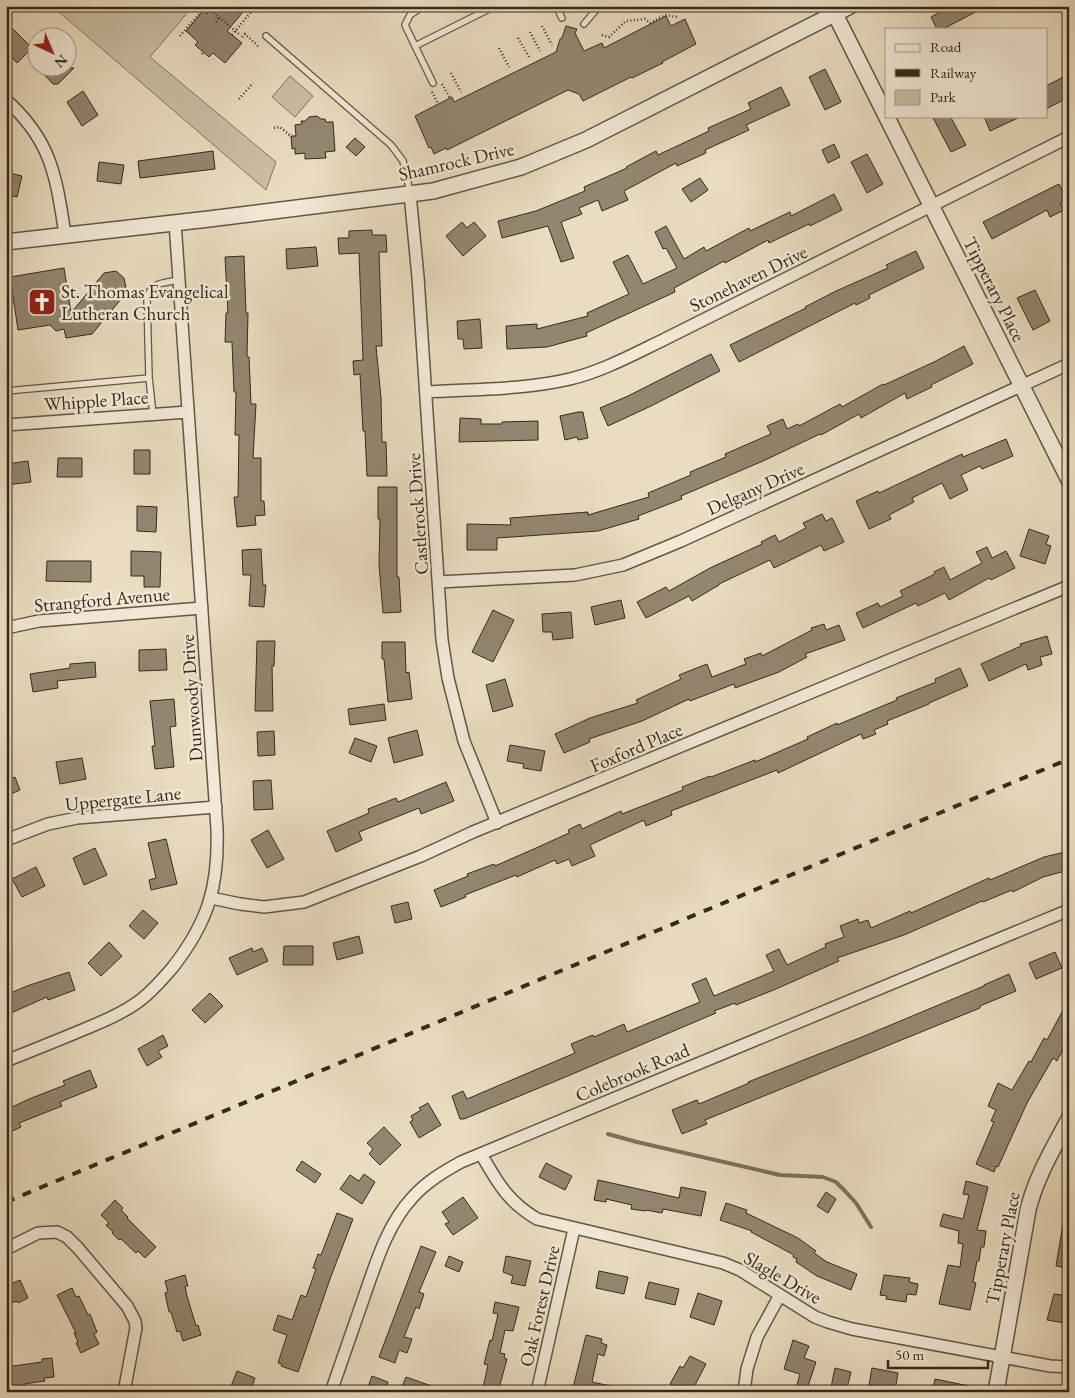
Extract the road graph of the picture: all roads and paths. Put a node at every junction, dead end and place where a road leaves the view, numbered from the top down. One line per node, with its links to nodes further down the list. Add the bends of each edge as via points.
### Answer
1 (206, 6): 12 (path); 21 (path)
2 (256, 6): 10 (path)
3 (424, 6): 26 (lane, via 410,15 405,25)
4 (495, 6): 26 (lane)
5 (556, 6): 13 (lane)
6 (594, 6): 15 (lane, via 595,11)
7 (850, 6): 8 (street, Shamrock Drive)
8 (833, 10): 40 (street, Tipperary Place); 45 (street, Shamrock Drive, via 586,140 543,159 488,177)
9 (243, 12): 10 (path)
10 (248, 16): 17 (path)
11 (677, 17): 20 (path, via 665,16 650,23 645,19 626,21 608,37)
12 (219, 18): 14 (path); 17 (path)
13 (562, 18)
14 (216, 22)
15 (584, 24)
16 (542, 26): 24 (path)
17 (235, 31): 19 (path); 25 (path, via 241,36 245,34)
18 (530, 32): 28 (path)
19 (232, 35)
20 (602, 35)
21 (180, 36)
22 (266, 36): 45 (lane, via 392,144 403,161)
23 (518, 38): 29 (path)
24 (552, 45)
25 (258, 46)
26 (415, 46): 34 (lane)
27 (499, 48): 30 (path)
28 (540, 51)
29 (529, 57)
30 (509, 67)
31 (451, 73): 35 (path)
32 (440, 79): 36 (path)
33 (253, 83): 37 (path)
34 (431, 84): 39 (path)
35 (461, 92)
36 (450, 98)
37 (239, 99)
38 (6, 100): 48 (street, via 37,135 48,156 56,180)
39 (438, 104)
40 (885, 113)
41 (888, 118): 46 (street, Tipperary Place)
42 (274, 128): 43 (path, via 280,127)
43 (292, 137)
44 (1069, 137): 46 (street, Stonehaven Drive)
45 (410, 194): 47 (street, Shamrock Drive); 55 (street, Castlerock Drive)
46 (932, 206): 53 (street, Tipperary Place); 55 (street, Stonehaven Drive, via 665,339 585,375 530,385)
47 (175, 222): 48 (street, Shamrock Drive); 50 (street, Dunwoody Drive)
48 (65, 234): 49 (street, Shamrock Drive)
49 (6, 242)
50 (179, 280): 52 (lane, via 157,284 148,292); 56 (street, Dunwoody Drive)
51 (1069, 364): 53 (street, Delgany Drive)
52 (149, 378): 54 (lane); 57 (lane)
53 (1022, 386): 59 (street, Tipperary Place); 60 (street, Delgany Drive, via 624,565 575,575)
54 (6, 391)
55 (426, 392): 60 (street, Castlerock Drive)
56 (188, 412): 57 (street, Whipple Place); 62 (street, Dunwoody Drive)
57 (153, 414): 58 (street, Whipple Place)
58 (6, 425)
59 (1069, 480)
60 (439, 582): 65 (street, Castlerock Drive, via 442,640 452,700 464,741)
61 (1069, 586): 65 (street, Foxford Place)
62 (202, 608): 63 (street, Strangford Avenue, via 39,621); 64 (street, Dunwoody Drive)
63 (6, 628)
64 (216, 807): 66 (street, Uppergate Lane, via 76,818 48,824); 67 (street, Dunwoody Drive, via 218,856)
65 (497, 823): 67 (street, Foxford Place, via 304,902 264,907)
66 (6, 840)
67 (211, 898): 69 (street, Dunwoody Drive, via 184,953 166,976 136,1004)
68 (1069, 910): 71 (street, Colebrook Road)
69 (6, 1061)
70 (1069, 1119): 75 (street, Tipperary Place, via 1033,1192)
71 (481, 1154): 72 (street, Slagle Drive, via 504,1193 521,1210 537,1219); 78 (street, Colebrook Road, via 439,1174 397,1216 377,1260)
72 (574, 1229): 74 (street, Slagle Drive, via 723,1263); 79 (street, Oak Forest Drive)
73 (6, 1249): 77 (street, via 38,1233 57,1232 78,1248 127,1306 136,1328)
74 (780, 1295): 75 (street, Slagle Drive, via 815,1317 852,1329); 80 (street, via 757,1337)
75 (1002, 1356): 76 (street, Slagle Drive); 81 (street, Tipperary Place)
76 (1069, 1367)
77 (124, 1392)
78 (331, 1392)
79 (537, 1392)
80 (744, 1392)
81 (996, 1392)

